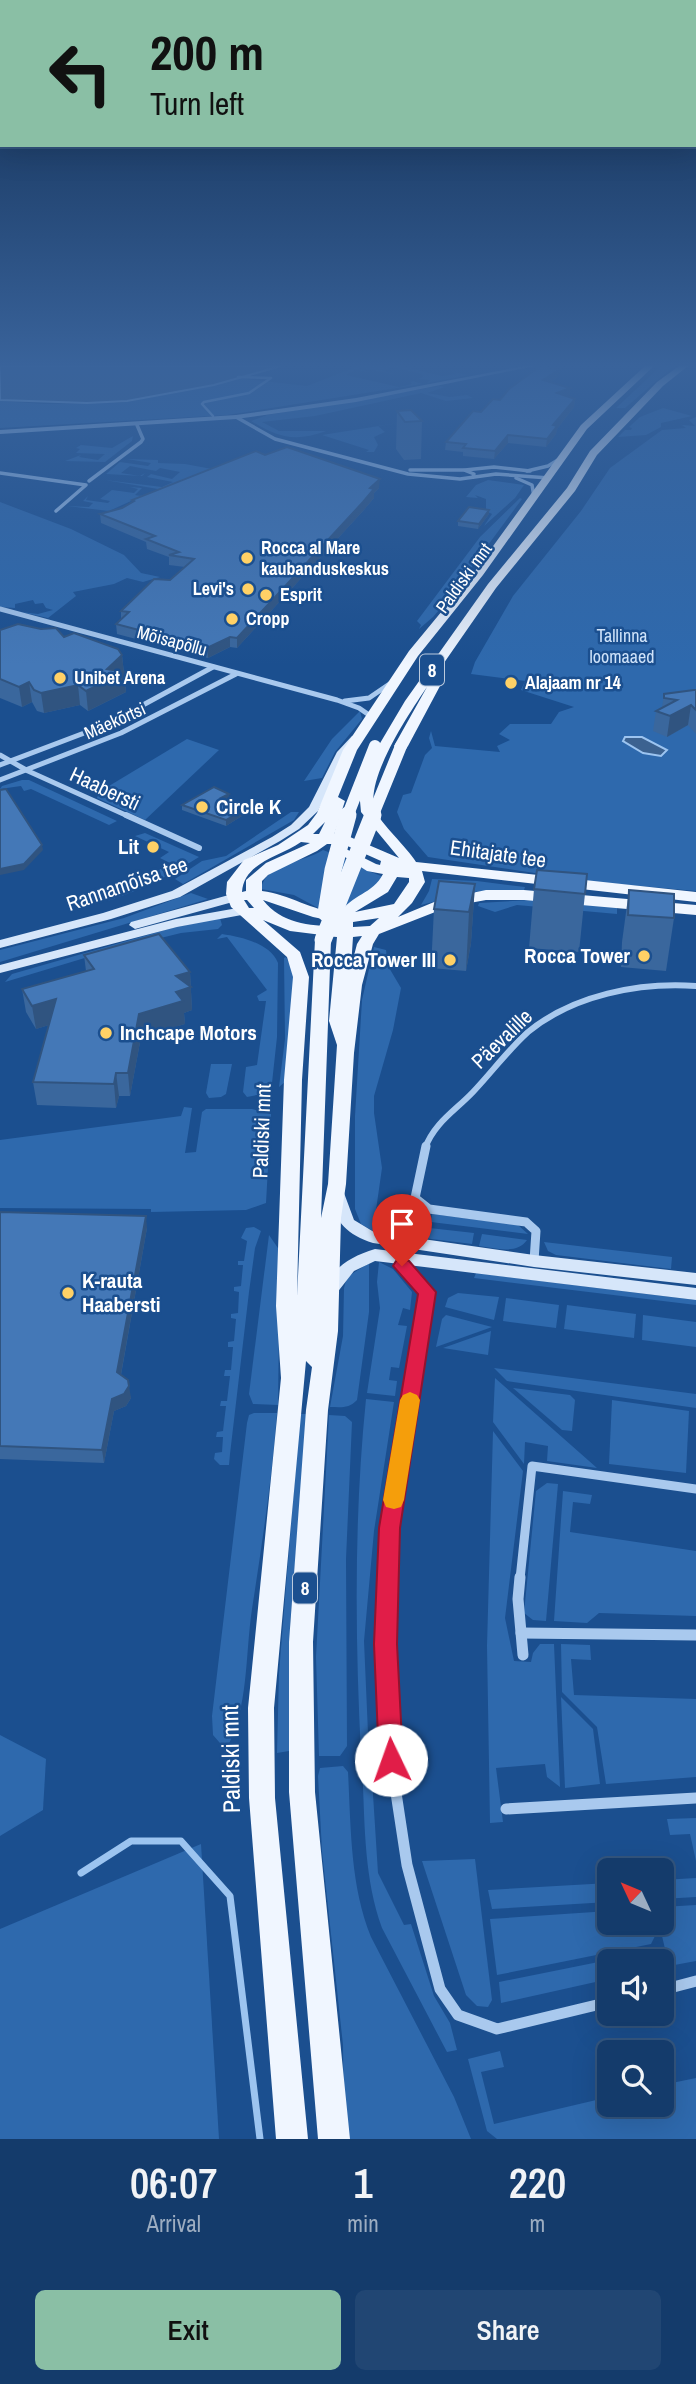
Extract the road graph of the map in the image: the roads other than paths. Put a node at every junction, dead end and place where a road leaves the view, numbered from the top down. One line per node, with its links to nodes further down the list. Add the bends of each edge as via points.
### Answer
1 (109, 466): 15 (street)
2 (373, 466): 6 (street)
3 (548, 466): 9 (street)
4 (561, 466): 14 (main road, Paldiski mnt / 8)
5 (586, 466): 14 (main road, Paldiski mnt / 8, via 582,472)
6 (388, 470): 8 (street); 13 (street)
7 (464, 470): 8 (street); 9 (street); 12 (street)
8 (454, 471): 13 (street, via 448,474)
9 (526, 471): 14 (street)
10 (0, 473): 17 (street, via 86,485)
11 (502, 474): 12 (street); 14 (street); 16 (street, via 529,482)
12 (473, 477): 13 (street)
13 (452, 478)
14 (560, 480): 16 (main road, Paldiski mnt / 8); 37 (main road, Paldiski mnt / 8, via 511,561 411,701 369,782 368,812); 47 (main road, Paldiski mnt / 8, bridge, via 558,520 443,671 401,747)
15 (89, 481)
16 (534, 496): 18 (main road, Paldiski mnt / 8)
17 (55, 511)
18 (479, 573): 22 (main road, Paldiski mnt / 8); 47 (main road, Paldiski mnt / 8, bridge, via 475,589 400,699 375,746 352,803 328,887)
19 (0, 609): 20 (street, Mõisapõllu)
20 (213, 667): 21 (street, Mõisapõllu); 27 (street, Mäekõrtsi, via 108,724)
21 (236, 674): 23 (street, Mõisapõllu); 29 (street, Mäekõrtsi, via 104,743)
22 (392, 682): 23 (street, Mõisapõllu, via 369,698); 24 (main road, Paldiski mnt / 8)
23 (337, 700): 24 (street, Mõisapõllu)
24 (372, 717): 25 (main road, Paldiski mnt / 8)
25 (359, 735): 31 (main road, Paldiski mnt / 8, via 324,814); 32 (main road, via 356,754); 33 (main road, via 342,752 306,818)
26 (0, 755): 27 (street, Haabersti)
27 (10, 762): 28 (street, Mäekõrtsi); 29 (street, Haabersti)
28 (0, 765)
29 (28, 771): 30 (street, Mäekõrtsi); 34 (street, Haabersti)
30 (0, 780)
31 (300, 838): 32 (main road); 33 (main road); 35 (main road)
32 (320, 842): 35 (main road); 36 (main road, via 354,843); 38 (main road); 39 (main road, via 267,867 254,880)
33 (260, 847): 48 (main road, Rannamõisa tee, via 176,894)
34 (199, 848)
35 (283, 848): 41 (main road, via 261,856 239,873 235,882)
36 (377, 854): 37 (main road); 38 (main road)
37 (416, 868): 38 (main road); 40 (main road, Ehitajate tee); 42 (main road, via 413,893)
38 (391, 873): 45 (main road, via 383,889 351,907)
39 (253, 895): 41 (main road); 44 (main road); 45 (main road, via 276,896)
40 (696, 897)
41 (239, 904): 44 (main road); 49 (main road); 59 (main road, Paldiski mnt / 8, via 294,955 301,977 291,1108 286,1306)
42 (399, 907): 45 (main road); 46 (main road)
43 (696, 910): 46 (main road, Ehitajate tee, via 486,895 444,903)
44 (268, 915): 45 (main road, via 296,928)
45 (345, 925): 46 (main road, Ehitajate tee); 51 (main road, via 337,1021)
46 (374, 930): 51 (main road, Paldiski mnt / 8, via 365,944 354,985)
47 (323, 940): 57 (main road, Paldiski mnt / 8, via 318,1018)
48 (0, 944)
49 (0, 969)
50 (696, 985): 55 (street, Päevalille, via 625,990 537,1025 433,1131 415,1198 429,1209 526,1222 536,1231)
51 (345, 1053): 52 (main road, Paldiski mnt / 8)
52 (337, 1184): 53 (main road, via 342,1215 354,1230); 57 (main road, Paldiski mnt / 8)
53 (408, 1242): 54 (main road); 55 (main road)
54 (403, 1260): 57 (main road, via 375,1255 362,1258); 58 (main road); 68 (street, via 402,1266 427,1292 389,1528 386,1657 391,1760 405,1853 436,1977 458,2015 497,2029)
55 (534, 1261): 56 (main road)
56 (696, 1279)
57 (319, 1287): 59 (main road, Paldiski mnt / 8, via 328,1331)
58 (696, 1294)
59 (305, 1381): 69 (main road, Paldiski mnt / 8, via 261,1708 263,1811); 70 (main road, Paldiski mnt / 8, via 302,1792)
60 (696, 1489): 61 (street, via 533,1466 518,1599)
61 (521, 1633): 62 (street); 63 (street)
62 (696, 1635)
63 (523, 1655)
64 (696, 1798): 65 (street)
65 (506, 1810)
66 (696, 1982): 67 (street)
67 (674, 1987)
68 (597, 2005)
69 (292, 2139)
70 (334, 2139)

